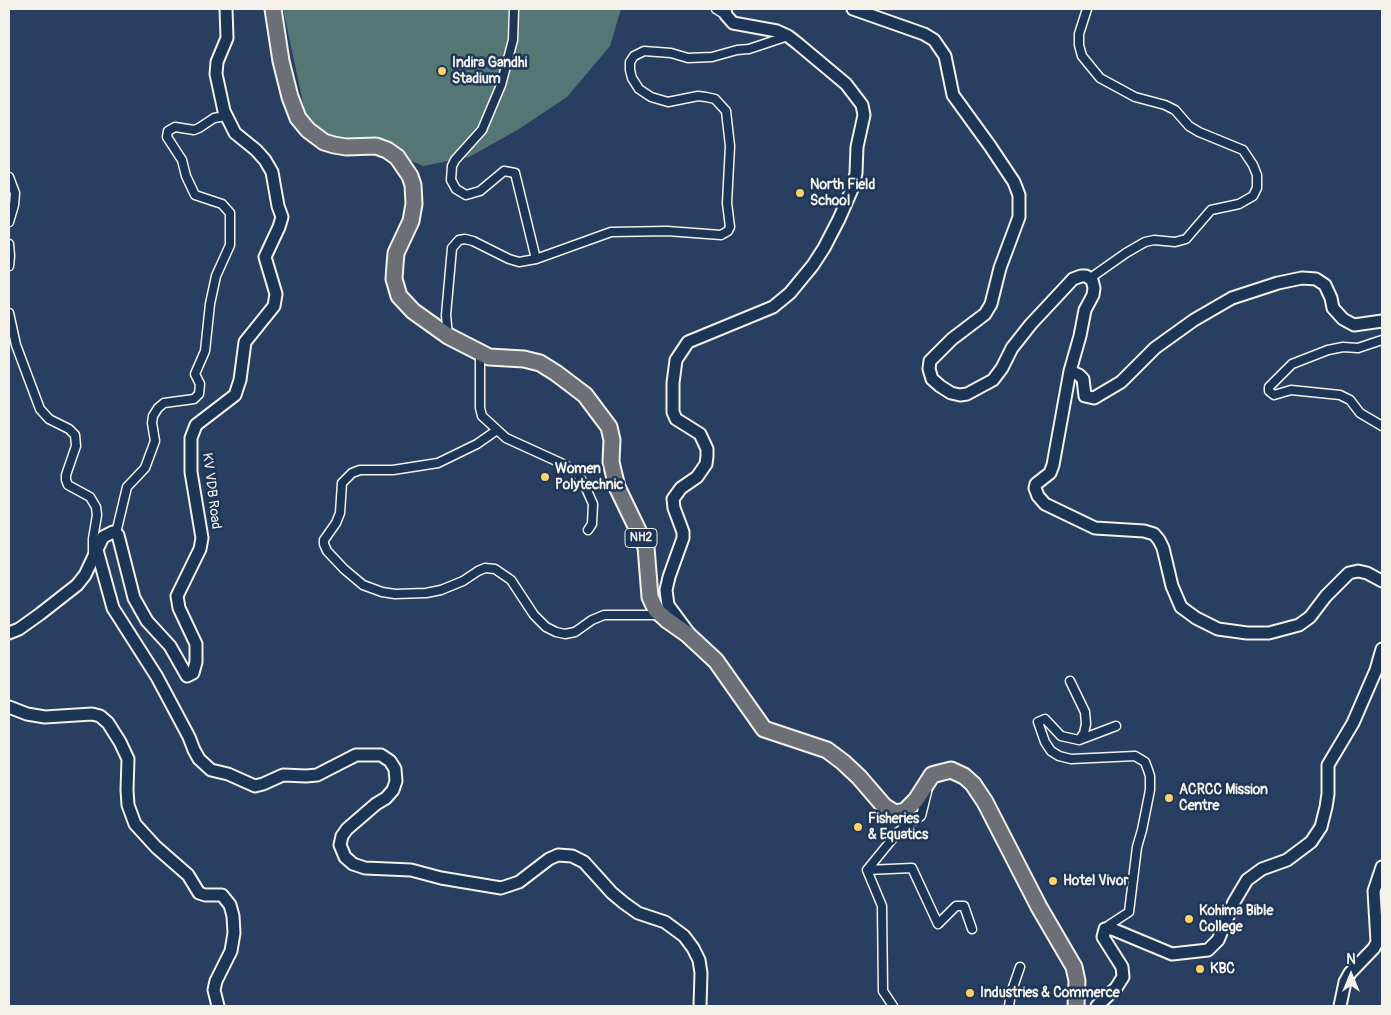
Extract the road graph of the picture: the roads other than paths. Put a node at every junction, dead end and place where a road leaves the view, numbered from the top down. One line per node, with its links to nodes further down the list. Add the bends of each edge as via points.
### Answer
1 (226, 9): 8 (street, KV VDB Road, via 227,38 217,62 216,74)
2 (273, 9): 17 (highway, NH2, via 281,61 298,118 324,142 346,147 376,146 387,150 397,157 410,176 414,204 411,221 396,253 394,279 399,296 413,311)
3 (514, 9): 12 (street, via 514,40 501,86 482,130 455,160 451,180 456,189 466,195 480,191 504,171 515,173)
4 (853, 9): 14 (street, via 934,40 945,56 953,95 1014,182 1019,195 1019,217 991,304 985,314 930,361 932,379 951,393 960,395 985,386 993,380 1019,338 1073,279 1086,276)
5 (1088, 9): 14 (street, via 1079,44 1082,56 1100,78 1135,96 1175,110 1199,132 1242,150 1257,175 1253,196 1239,204 1211,210 1186,239 1145,242)
6 (722, 11): 7 (street, via 733,23)
7 (788, 36): 12 (street, via 712,58 644,51 630,62 632,78 639,89 651,97 668,102 706,97 715,100 726,111 730,146 728,232 611,232); 29 (street, via 846,84 862,105 864,115 857,147 855,180 824,248 790,293 773,307 688,342 676,360 673,412 676,419 700,434 707,449 706,464 673,499 682,538 666,590 668,605)
8 (226, 116): 24 (street, via 214,118 194,130 175,127 168,131 167,137 182,160 195,195 222,204 230,213 230,246 216,276 204,351 195,374 200,384 199,394 194,399 164,403 152,416 155,441 145,468 127,487); 24 (street, KV VDB Road, via 235,134 256,150 272,172 282,217 265,257 276,294 274,306 245,342 235,395 196,425 191,438 191,472 202,538 200,549 177,596 179,608 196,644 193,673 187,676 170,646 147,621 134,598)
9 (9, 177): 10 (street, via 15,193)
10 (9, 222)
11 (9, 244): 13 (street)
12 (536, 259): 17 (street, via 514,262 473,241 465,239 455,243 446,315)
13 (9, 266)
14 (1089, 279): 20 (street, via 1094,288 1093,295 1085,310)
15 (9, 313): 25 (street, via 16,345 40,408 49,419 75,435 76,446 66,480 90,497 96,507)
16 (1382, 321): 20 (street, via 1354,325 1333,308 1324,285 1316,279 1302,278 1278,282 1232,298 1155,348 1121,382 1094,398 1084,396 1083,379 1079,374)
17 (448, 336): 19 (highway, NH2)
18 (1382, 340): 21 (street, via 1358,348 1338,347 1292,364 1269,386 1269,391 1274,395 1291,390 1340,395 1350,400 1360,414)
19 (480, 352): 22 (street, via 480,408 482,416); 27 (highway, NH2, via 489,357 540,363 585,395 604,419 611,434 611,462 617,487 646,547 650,597)
20 (1070, 372): 26 (street, via 1054,465 1050,473 1036,484 1038,496 1044,504 1095,528 1154,534 1163,548 1181,607 1196,618 1218,629 1269,633 1299,625 1349,573 1367,573)
21 (1382, 426)
22 (497, 430): 23 (street, via 506,438 572,469 579,476 592,504 592,524); 27 (street, via 438,463 352,473 342,483 340,513 324,540 327,551 363,585 396,594 426,594 453,587 485,568 495,569 511,580 529,610 546,627 565,634 575,632 604,615)
23 (588, 530)
24 (116, 533): 25 (street, via 103,537)
25 (95, 555): 28 (street, via 77,585); 42 (street, via 114,608 157,678 199,759 211,770 255,786 283,775 317,775 356,755 381,755 395,769 393,790 347,829 340,845 344,857 365,868 411,870 501,888 519,882 548,859 558,855 572,856 584,862 638,913 665,922 684,936 699,960)
26 (1382, 581)
27 (661, 615): 29 (highway, NH2)
28 (9, 634)
29 (694, 642): 35 (highway, NH2, via 716,661 764,729 827,750 895,813 905,811 916,800)
30 (1382, 649): 39 (street, via 1353,723 1328,764 1328,794 1321,827 1311,842 1287,860 1262,869 1247,880 1212,948 1172,954)
31 (1070, 681): 34 (street, via 1085,712 1086,724)
32 (9, 707): 41 (street, via 45,718 92,714 108,722 128,759 128,805 135,824 188,874 200,893 222,895 230,905 233,943 216,980 214,990)
33 (1116, 726): 34 (street)
34 (1079, 740): 39 (street, via 1060,736 1044,719 1038,722 1044,742 1059,756 1135,756 1144,762 1150,776 1128,912)
35 (932, 776): 37 (street, via 921,816 898,832); 45 (highway, via 951,770 964,776 985,802 1074,967)
36 (1382, 866): 47 (street, via 1374,892 1377,942 1350,973)
37 (867, 870): 38 (street, via 912,868 938,924 956,906 964,906); 43 (street, via 882,906 882,983 885,996)
38 (972, 929)
39 (1105, 929): 46 (street, via 1103,937 1122,967 1123,977)
40 (1020, 967): 44 (street)
41 (218, 1006)
42 (700, 1006)
43 (893, 1006)
44 (1008, 1006)
45 (1076, 1006)
46 (1097, 1006)
47 (1340, 1006)

